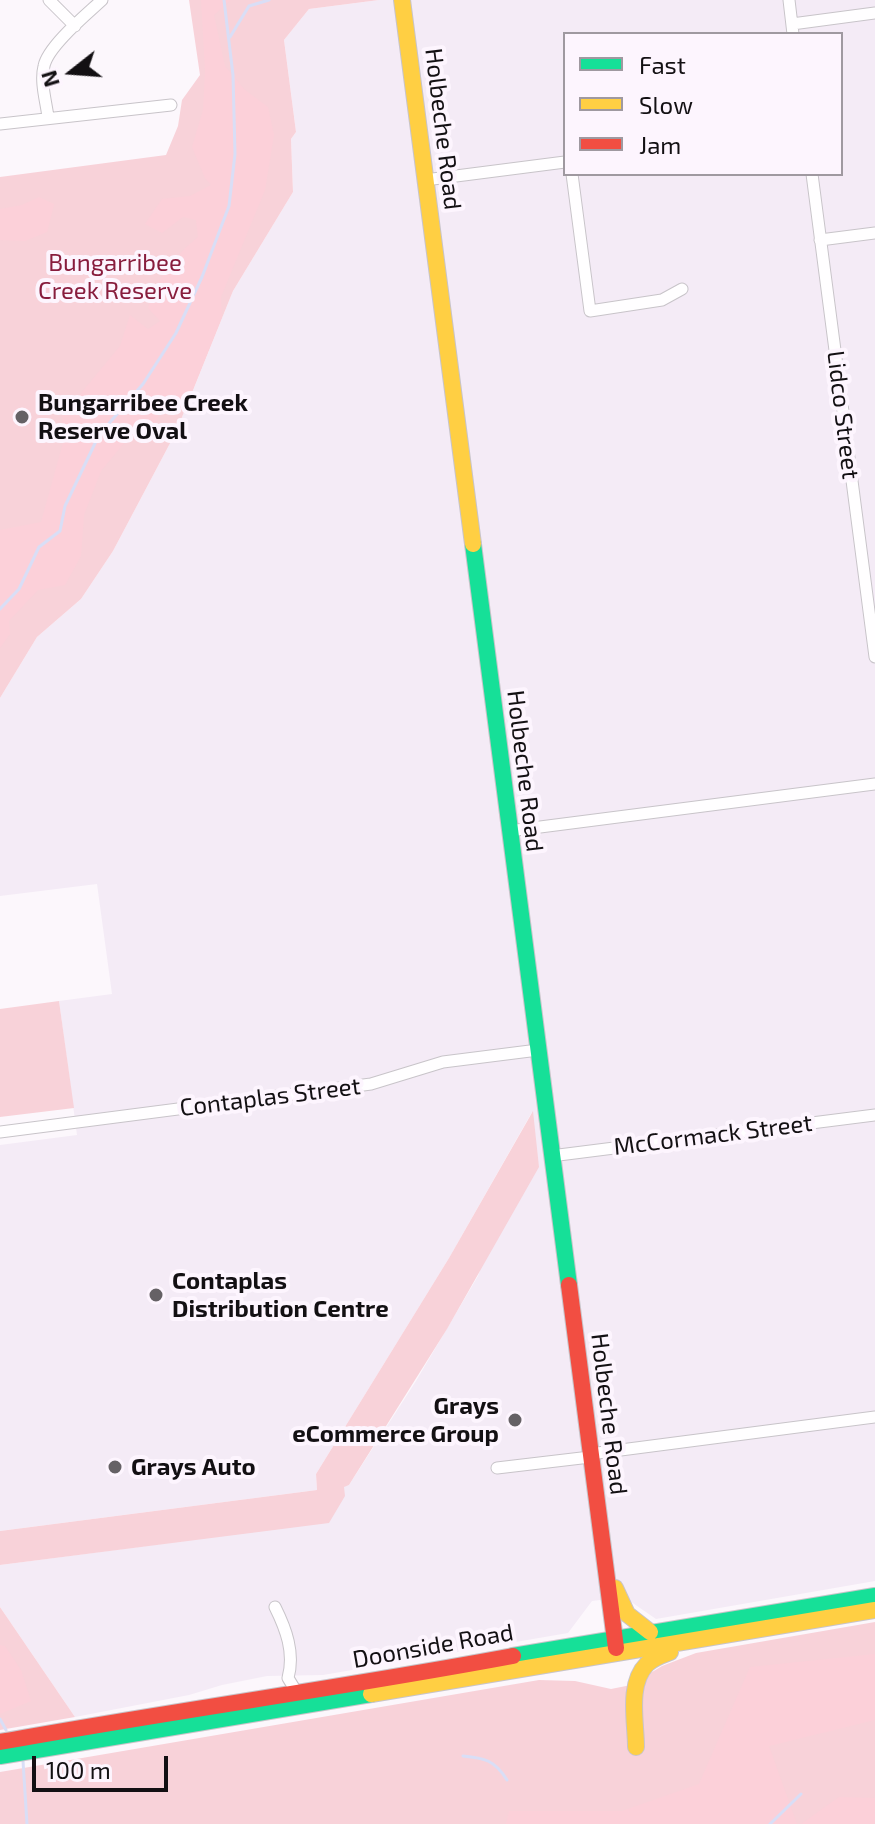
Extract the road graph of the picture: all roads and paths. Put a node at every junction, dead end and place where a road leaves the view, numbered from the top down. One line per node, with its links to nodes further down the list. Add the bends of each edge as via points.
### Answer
1 (49, 0): 6 (street)
2 (102, 0): 6 (street)
3 (402, 0): 14 (street, Holbeche Road)
4 (789, 0): 7 (street)
5 (875, 13): 7 (street)
6 (75, 26): 9 (street, via 43,67)
7 (792, 29)
8 (171, 105): 9 (street)
9 (48, 117): 10 (street)
10 (0, 124)
11 (563, 162): 14 (street)
12 (572, 176): 17 (street, via 590,311 662,300)
13 (812, 176): 16 (street, Lidco Street)
14 (425, 180): 20 (street, Holbeche Road)
15 (875, 233): 16 (street)
16 (820, 240): 18 (street, Lidco Street)
17 (682, 289)
18 (875, 657)
19 (875, 784): 20 (street)
20 (509, 831): 21 (street, Holbeche Road)
21 (538, 1050): 23 (street, Contaplas Street, via 436,1063 371,1084); 24 (street, Holbeche Road)
22 (875, 1115): 24 (street, McCormack Street)
23 (0, 1132)
24 (551, 1156): 26 (street, Holbeche Road)
25 (875, 1417): 26 (street)
26 (590, 1456): 27 (street); 28 (street, Holbeche Road)
27 (497, 1468)
28 (603, 1548): 32 (street, Holbeche Road, via 618,1600 633,1623); 34 (street, Holbeche Road)
29 (875, 1596): 32 (street, Doonside Road)
30 (275, 1607): 35 (street, via 288,1637)
31 (875, 1610): 33 (street, Doonside Road)
32 (650, 1632): 34 (street, Doonside Road)
33 (690, 1642): 34 (street, Doonside Road); 41 (street, via 641,1672)
34 (616, 1646): 38 (street, Doonside Road)
35 (291, 1663): 36 (street); 38 (street)
36 (288, 1678): 37 (street); 39 (street)
37 (296, 1693): 38 (street, Doonside Road); 39 (street, Doonside Road)
38 (319, 1697): 42 (street, Doonside Road)
39 (261, 1698): 40 (street, Doonside Road)
40 (0, 1742)
41 (636, 1747)
42 (0, 1756)

